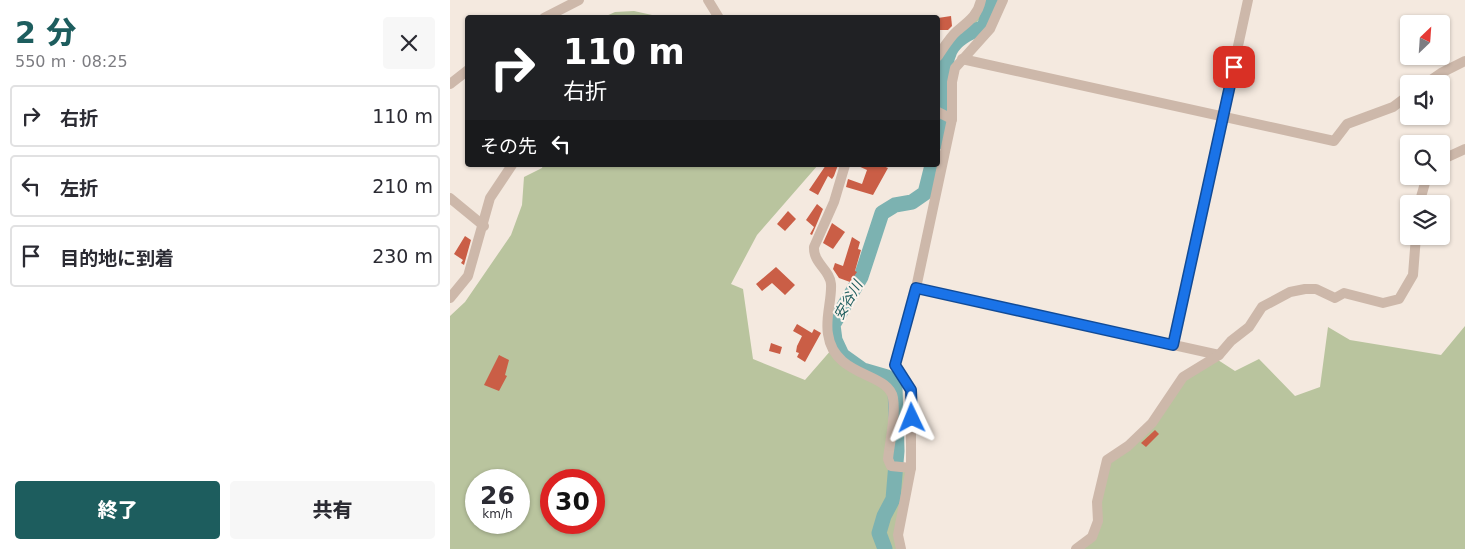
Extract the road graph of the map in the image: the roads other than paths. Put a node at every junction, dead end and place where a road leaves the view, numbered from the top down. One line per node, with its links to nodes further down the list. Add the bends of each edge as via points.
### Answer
1 (579, 0): 6 (street)
2 (708, 0): 7 (street)
3 (981, 0): 8 (street, via 970,22 957,31)
4 (1003, 0): 9 (street, via 990,29)
5 (1248, 0): 16 (street)
6 (550, 15)
7 (717, 15)
8 (940, 53)
9 (962, 59): 16 (street); 17 (street, via 955,68 952,82)
10 (1465, 61): 12 (street)
11 (465, 72): 13 (street)
12 (1437, 75)
13 (450, 84)
14 (1400, 102): 16 (street, via 1346,124 1334,141)
15 (940, 113): 17 (street)
16 (1222, 117): 27 (street)
17 (951, 119): 25 (street)
18 (1465, 149): 19 (street)
19 (1450, 156)
20 (511, 167): 23 (street, via 490,198)
21 (844, 167): 29 (street, via 813,253 831,284 828,334 840,361 881,382 890,391 893,406 888,459 891,466)
22 (450, 198): 23 (street)
23 (484, 226): 26 (street, via 468,276)
24 (1415, 245): 28 (street, via 1412,275 1399,299 1383,303 1344,294 1335,298 1316,289 1290,292 1262,307 1249,327)
25 (916, 288): 27 (street); 29 (street, via 895,365 911,390)
26 (450, 298)
27 (1173, 345): 28 (street)
28 (1219, 355): 31 (street, via 1183,377 1152,423 1128,446 1107,460 1098,502 1098,521 1092,537)
29 (909, 468): 30 (street, via 898,535)
30 (901, 549)
31 (1076, 549)

